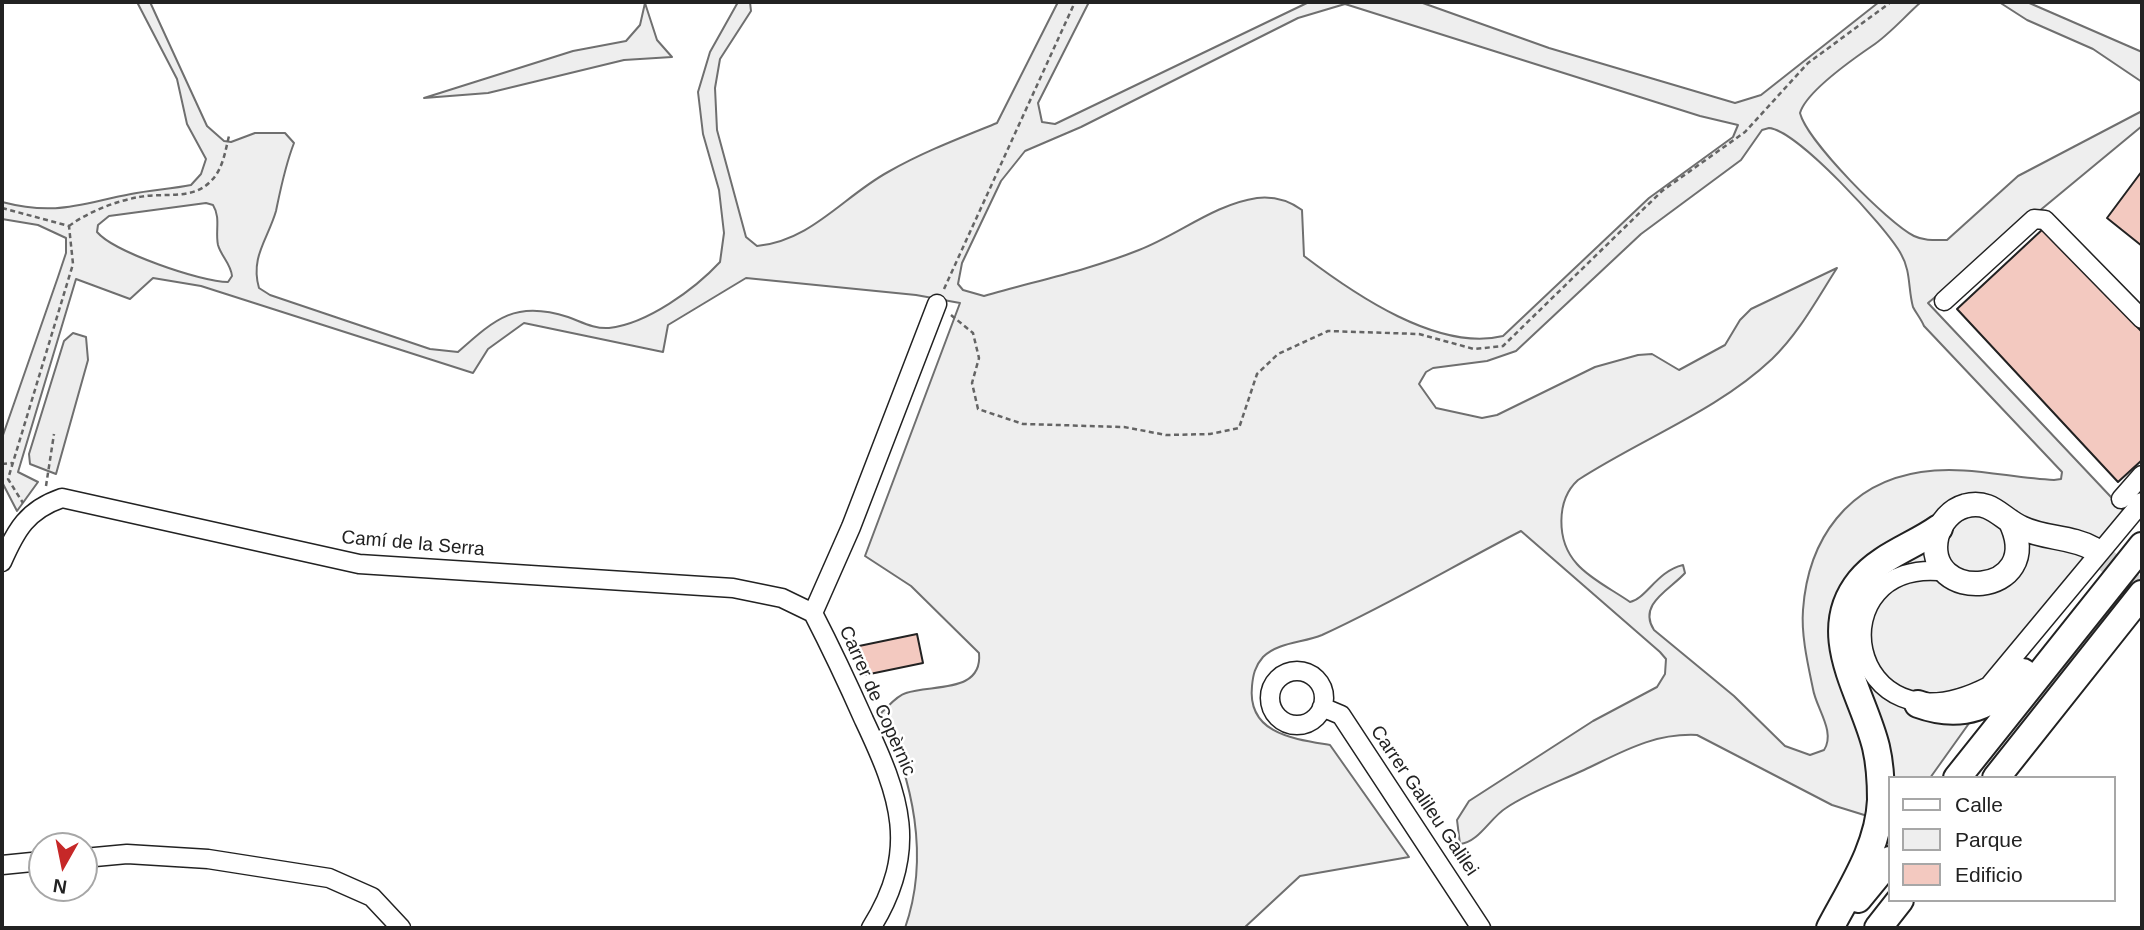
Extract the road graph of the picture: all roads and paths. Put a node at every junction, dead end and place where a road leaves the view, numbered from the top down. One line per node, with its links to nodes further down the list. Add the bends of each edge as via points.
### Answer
1 (1075, 2): 7 (path)
2 (1891, 2): 7 (path, via 1808,63 1745,132 1662,191 1503,346 1474,349 1419,334 1328,331 1278,354 1257,374 1239,428 1166,435 1124,427 1023,424 978,409 972,383 979,358 973,334)
3 (229, 136): 5 (path, via 222,165 210,182 185,195 139,196 81,217)
4 (2, 208): 5 (path)
5 (69, 226): 11 (path, via 73,264)
6 (1944, 301): 8 (street, via 2034,219 2045,220)
7 (937, 304): 25 (street, via 852,527)
8 (2142, 319)
9 (54, 433): 14 (path, via 46,486)
10 (2, 464): 11 (path)
11 (12, 464): 16 (path, via 8,479)
12 (2142, 475): 13 (street)
13 (2121, 499)
14 (52, 502): 16 (street, Camí de la Serra); 25 (street, Camí de la Serra, via 79,500 359,564 733,588 782,598)
15 (2142, 502): 27 (street, via 1989,686 1953,701)
16 (29, 514): 21 (street)
17 (2010, 521): 18 (main road, via 1987,505 1972,504 1959,508); 20 (main road, via 2016,533); 20 (main road, via 2034,533 2082,542 2094,549 2044,549)
18 (1940, 528): 22 (main road, via 1936,551); 41 (highway, via 1874,567 1846,603 1842,644 1876,747 1881,799 1867,858)
19 (2142, 546): 23 (highway)
20 (2014, 560): 22 (main road, via 2000,578 1978,585)
21 (2, 562)
22 (1947, 572): 27 (street, via 1926,569 1890,581 1869,604 1862,623 1863,650 1870,668 1888,689)
23 (2105, 593): 27 (highway, via 2050,640 2001,695 1982,706 1941,712); 29 (highway)
24 (2142, 594): 26 (highway)
25 (813, 613): 39 (street, Carrer de Copèrnic, via 881,753 898,807 897,865)
26 (2119, 622): 30 (highway); 31 (highway, via 2056,721)
27 (1918, 704)
28 (1322, 707): 40 (street, Carrer Galileu Galilei, via 1341,715)
29 (1959, 776)
30 (1998, 776)
31 (2012, 776)
32 (98, 857): 38 (street, via 208,859 328,878 372,897)
33 (28, 862): 35 (street)
34 (1888, 862): 41 (highway)
35 (2, 865)
36 (1898, 902): 42 (highway)
37 (1914, 902): 43 (highway)
38 (401, 928)
39 (871, 928)
40 (1481, 928)
41 (1832, 928)
42 (1878, 928)
43 (1895, 928)

